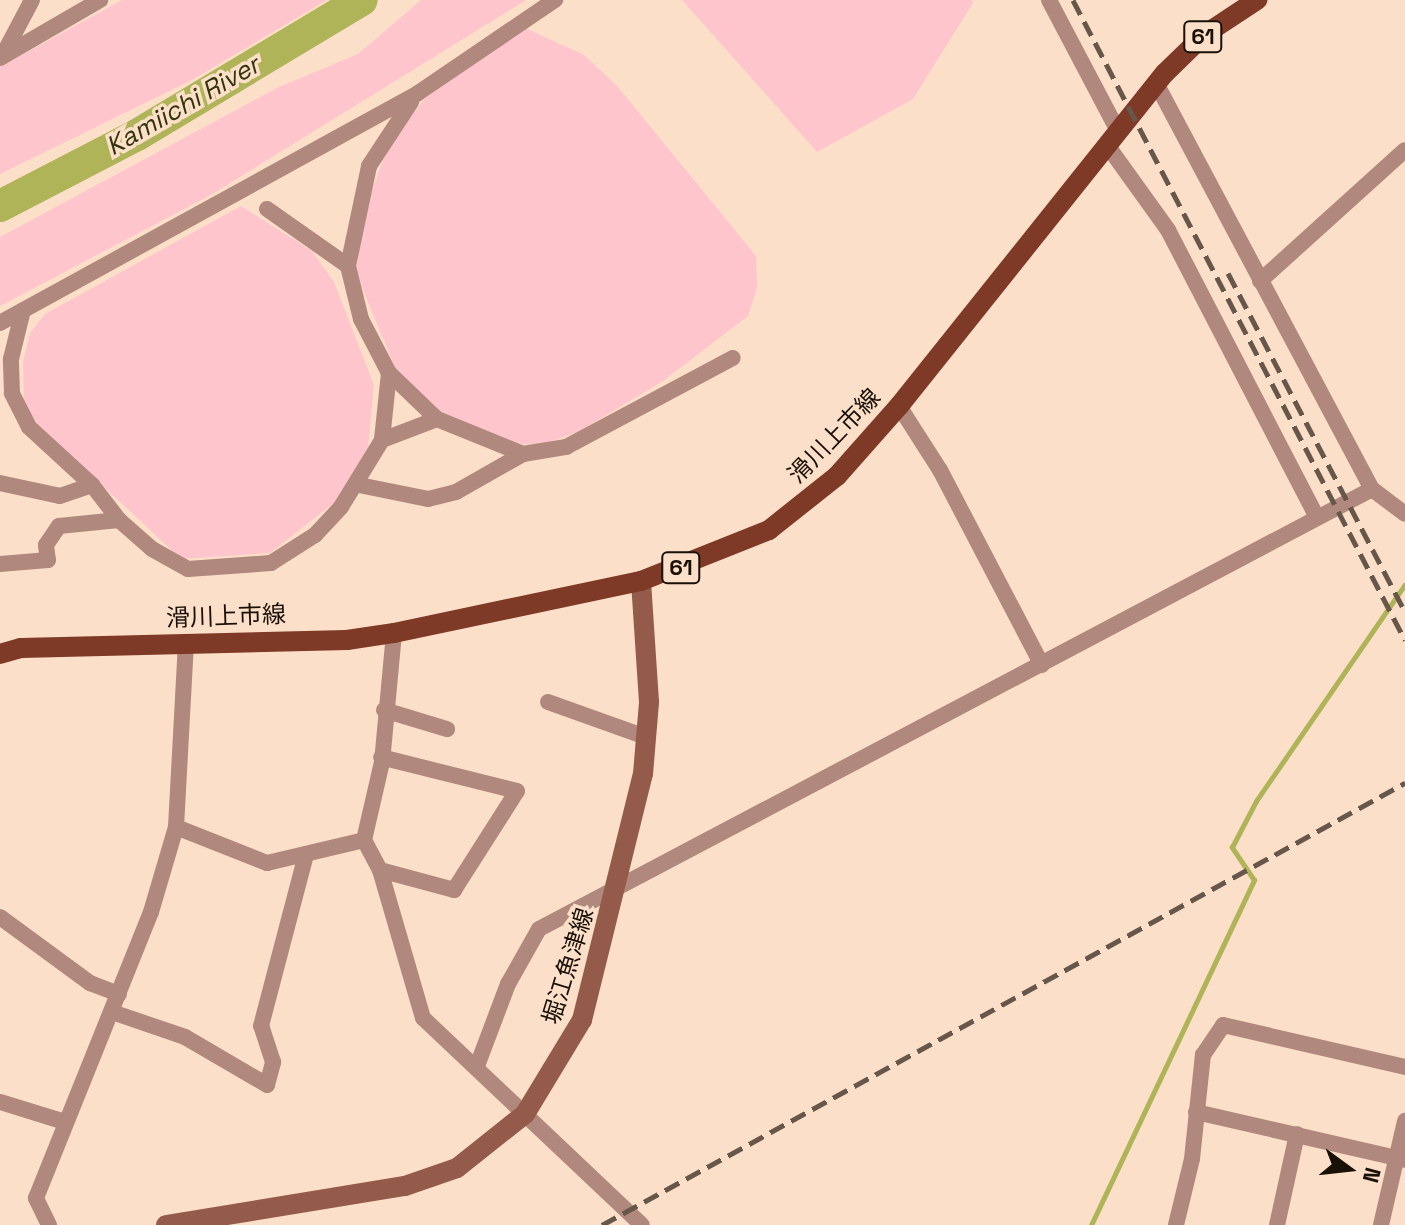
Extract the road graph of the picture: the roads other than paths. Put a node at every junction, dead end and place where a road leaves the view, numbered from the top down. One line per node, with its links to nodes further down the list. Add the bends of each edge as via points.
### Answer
1 (32, 0): 6 (street)
2 (100, 0): 6 (street)
3 (555, 0): 8 (street)
4 (1049, 0): 9 (street)
5 (1257, 0): 7 (main road, 滑川上市線 / 61, via 1204,35)
6 (1, 58)
7 (1156, 83): 9 (main road, 滑川上市線 / 61); 13 (street)
8 (418, 93): 12 (street, via 369,166); 14 (street)
9 (1113, 138): 21 (main road, 滑川上市線 / 61); 30 (street, via 1168,230)
10 (1405, 150): 13 (street)
11 (267, 209): 12 (street)
12 (348, 266): 18 (street, via 361,319)
13 (1260, 281): 28 (street)
14 (23, 310): 15 (street); 17 (street)
15 (0, 323)
16 (733, 358): 24 (street, via 566,447)
17 (5, 364): 20 (street)
18 (389, 373): 22 (street); 23 (street)
19 (0, 401): 20 (street)
20 (18, 404): 26 (street, via 29,427)
21 (899, 406): 33 (main road, 滑川上市線 / 61, via 804,506 722,554); 37 (street, via 940,470)
22 (437, 419): 23 (street); 24 (street)
23 (382, 440): 27 (street)
24 (523, 454): 27 (street, via 456,492 428,499)
25 (0, 483): 26 (street, via 60,496)
26 (92, 485): 31 (street)
27 (359, 485): 31 (street, via 315,535 271,563 188,569 152,549)
28 (1372, 489): 29 (street); 30 (street)
29 (1405, 514)
30 (1317, 517): 37 (street)
31 (119, 520): 32 (street, via 59,526 46,545 48,560)
32 (0, 564)
33 (641, 581): 34 (main road, 滑川上市線 / 61); 41 (main road, 堀江魚津線)
34 (394, 633): 35 (main road, 滑川上市線 / 61, via 347,640); 39 (street)
35 (186, 643): 36 (main road, 滑川上市線 / 61); 43 (street)
36 (0, 654)
37 (1042, 665): 47 (street)
38 (548, 702): 41 (street)
39 (384, 710): 40 (street); 42 (street)
40 (447, 729)
41 (646, 737): 47 (main road, 堀江魚津線)
42 (381, 757): 44 (street); 46 (street, via 517,791 454,890)
43 (176, 827): 45 (street, via 267,863); 49 (street)
44 (364, 840): 45 (street); 46 (street)
45 (305, 858): 50 (street, via 261,1026 273,1062 267,1085 185,1037)
46 (380, 870): 51 (street, via 423,1018)
47 (618, 886): 51 (street, via 539,929 508,984); 55 (main road, 堀江魚津線, via 582,1020)
48 (0, 917): 49 (street, via 90,983)
49 (119, 994): 50 (street)
50 (112, 1012): 57 (street)
51 (477, 1066): 55 (street)
52 (1405, 1067): 54 (street, via 1223,1025 1203,1055)
53 (0, 1102): 57 (street)
54 (1196, 1112): 58 (street); 65 (street)
55 (525, 1114): 63 (main road, 堀江魚津線, via 457,1168 405,1186); 64 (street)
56 (1405, 1121): 59 (street)
57 (65, 1122): 60 (street)
58 (1297, 1134): 59 (street); 66 (street)
59 (1401, 1159): 67 (street)
60 (36, 1198): 61 (street); 62 (street)
61 (29, 1225)
62 (49, 1225)
63 (166, 1225)
64 (642, 1225)
65 (1176, 1225)
66 (1277, 1225)
67 (1381, 1225)

